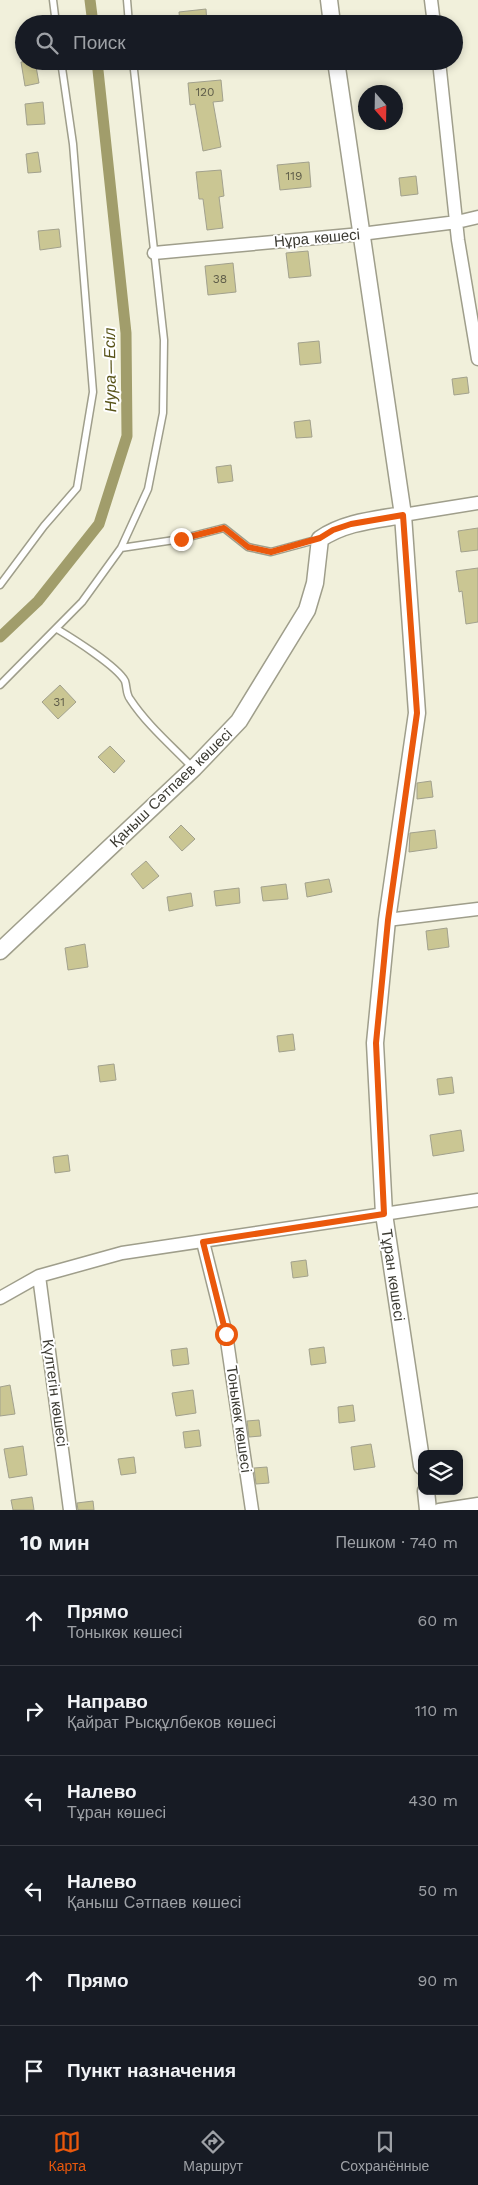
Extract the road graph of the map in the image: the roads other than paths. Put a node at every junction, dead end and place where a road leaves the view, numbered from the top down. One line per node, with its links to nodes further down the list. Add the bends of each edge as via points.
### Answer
1 (53, 0): 5 (lane)
2 (127, 0): 6 (lane)
3 (329, 0): 7 (street)
4 (432, 0): 8 (street)
5 (55, 15)
6 (128, 15)
7 (331, 15)
8 (433, 15)
9 (62, 70): 22 (lane, via 72,144 93,392 77,488)
10 (135, 70): 16 (lane)
11 (337, 70): 15 (street, Тұран көшесі)
12 (439, 70): 14 (street)
13 (478, 217): 14 (street, Нұра көшесі)
14 (457, 222): 15 (street, Нұра көшесі); 17 (street)
15 (361, 234): 16 (street, Нұра көшесі); 19 (street, Тұран көшесі)
16 (154, 253): 21 (lane, via 164,340 163,413 148,489)
17 (478, 360)
18 (478, 503): 19 (street)
19 (403, 515): 20 (street, via 351,524); 27 (street, Тұран көшесі, via 417,713)
20 (320, 538): 21 (lane, via 271,552 248,547 224,528 181,539); 25 (street, Қаныш Сәтпаев көшесі, via 315,583 307,610 239,721)
21 (122, 548): 23 (lane, via 82,602)
22 (0, 585)
23 (57, 629): 24 (lane); 25 (lane, via 116,672 124,681 129,698)
24 (0, 685)
25 (194, 768): 28 (street, Қаныш Сәтпаев көшесі)
26 (478, 909): 27 (street)
27 (388, 920): 30 (street, Тұран көшесі, via 376,1043)
28 (0, 951)
29 (478, 1200): 30 (street)
30 (384, 1214): 31 (street); 34 (street, Тұран көшесі)
31 (203, 1242): 32 (street, via 122,1253); 38 (street, Тоныкөк көшесі, via 226,1334)
32 (39, 1276): 33 (street); 37 (street, Күлтегін көшесі)
33 (0, 1298)
34 (420, 1450)
35 (426, 1495): 39 (street)
36 (478, 1504): 40 (street)
37 (70, 1510)
38 (252, 1510)
39 (428, 1510)
40 (439, 1510)

